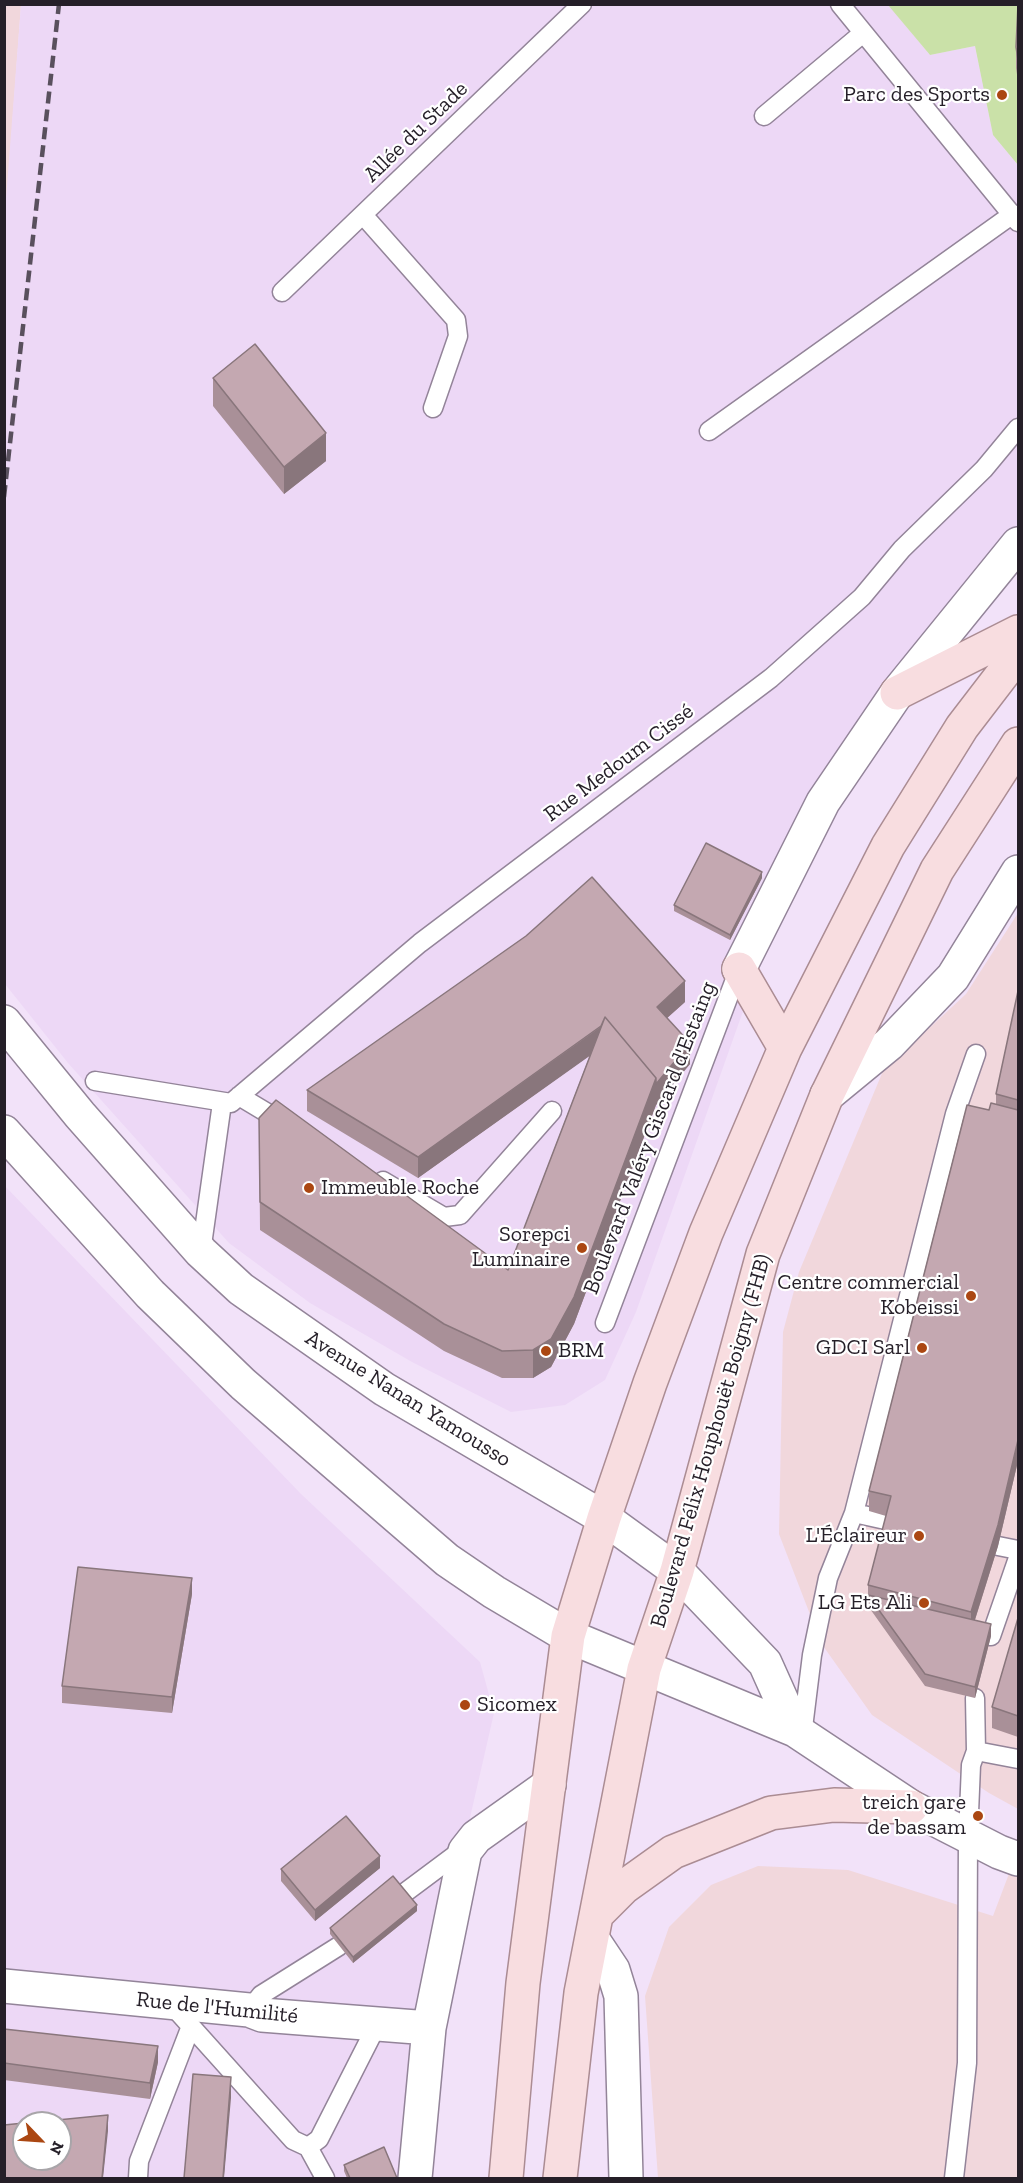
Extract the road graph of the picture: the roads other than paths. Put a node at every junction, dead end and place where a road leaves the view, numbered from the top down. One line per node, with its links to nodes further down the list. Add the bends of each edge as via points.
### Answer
1 (582, 4): 5 (lane, Allée du Stade)
2 (840, 4): 3 (lane)
3 (863, 33): 4 (lane); 6 (lane)
4 (764, 116)
5 (364, 216): 7 (lane, Allée du Stade); 8 (lane, via 456,320 458,336)
6 (1016, 218): 10 (lane)
7 (282, 292)
8 (433, 408)
9 (1018, 428): 23 (lane, Rue Medoum Cissé, via 984,469 902,549 862,597 771,678 420,943)
10 (709, 431)
11 (1018, 544): 14 (main road)
12 (1018, 632): 14 (main road)
13 (1018, 654): 19 (main road, via 962,727 888,846)
14 (897, 693): 17 (main road, via 824,802)
15 (1018, 744): 22 (main road, Boulevard Félix Houphouët Boigny (FHB), via 937,870)
16 (1018, 872): 22 (main road, via 953,977 889,1044)
17 (739, 969): 19 (main road); 32 (lane, Boulevard Valéry Giscard d'Estaing)
18 (4, 1022): 31 (main road, Avenue Nanan Yamousso)
19 (785, 1048): 34 (main road, via 702,1244)
20 (976, 1053): 26 (lane)
21 (95, 1081): 24 (lane)
22 (827, 1095): 39 (main road, Boulevard Félix Houphouët Boigny (FHB), via 763,1254)
23 (240, 1096): 24 (lane, Rue Medoum Cissé, via 231,1103); 29 (lane)
24 (222, 1103): 31 (lane)
25 (552, 1111): 30 (lane, via 460,1215 453,1218 444,1217)
26 (955, 1114): 27 (lane); 33 (lane)
27 (973, 1119)
28 (4, 1132): 41 (main road, via 150,1294 243,1384 447,1560)
29 (301, 1132)
30 (372, 1175)
31 (201, 1252): 34 (main road, Avenue Nanan Yamousso, via 241,1290 384,1389)
32 (605, 1323)
33 (854, 1513): 35 (lane); 44 (lane, via 828,1578)
34 (604, 1518): 39 (main road, Avenue Nanan Yamousso); 41 (main road)
35 (890, 1521)
36 (998, 1546): 37 (lane)
37 (1018, 1550)
38 (1017, 1566): 40 (lane)
39 (677, 1571): 42 (main road, Boulevard Félix Houphouët Boigny (FHB)); 44 (main road, Avenue Nanan Yamousso, via 765,1663)
40 (991, 1635)
41 (568, 1636): 42 (main road); 47 (main road)
42 (644, 1669): 44 (main road); 53 (main road, Boulevard Félix Houphouët Boigny (FHB))
43 (975, 1698): 45 (lane)
44 (798, 1733): 48 (main road)
45 (976, 1751): 46 (lane); 49 (lane, via 971,1765)
46 (1018, 1759)
47 (549, 1785): 50 (main road); 65 (main road, via 524,1983)
48 (912, 1807): 49 (main road); 53 (main road, via 834,1805 771,1813 673,1852 624,1887)
49 (968, 1837): 51 (main road); 68 (lane, via 968,2063)
50 (467, 1846): 52 (lane); 60 (main road)
51 (1018, 1859)
52 (403, 1894)
53 (595, 1927): 66 (main road, Boulevard Félix Houphouët Boigny (FHB), via 581,1993); 67 (main road, via 621,1996)
54 (339, 1946): 57 (lane, via 261,1995)
55 (4, 1986): 56 (main road, Rue de l'Humilité)
56 (169, 2002): 57 (main road, Rue de l'Humilité); 59 (lane)
57 (249, 2010): 58 (main road, Rue de l'Humilité, via 262,2015)
58 (378, 2023): 60 (main road, Rue de l'Humilité); 61 (lane, via 319,2139)
59 (191, 2026): 61 (lane, via 293,2140); 62 (lane, via 139,2161)
60 (429, 2028): 64 (main road)
61 (308, 2147): 63 (lane)
62 (138, 2178)
63 (325, 2178)
64 (415, 2178)
65 (506, 2178)
66 (560, 2178)
67 (626, 2178)
68 (954, 2178)

